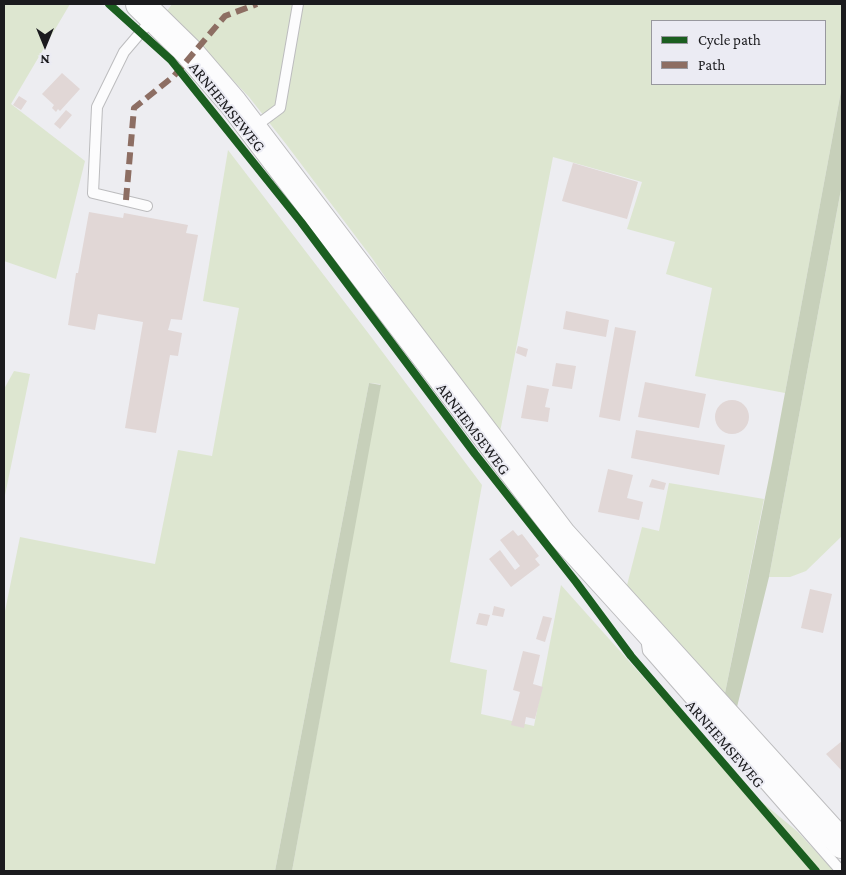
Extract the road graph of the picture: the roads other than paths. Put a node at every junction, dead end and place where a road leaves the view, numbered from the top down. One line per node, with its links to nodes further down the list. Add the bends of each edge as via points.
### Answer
1 (298, 4): 3 (lane, via 280,108)
2 (146, 10): 3 (main road, ARNHEMSEWEG, via 190,53); 4 (lane, via 97,107 93,192)
3 (252, 128): 5 (main road, ARNHEMSEWEG, via 562,535)
4 (147, 206)
5 (645, 627): 6 (main road, ARNHEMSEWEG); 7 (lane, via 648,651)
6 (842, 844)
7 (841, 871)

